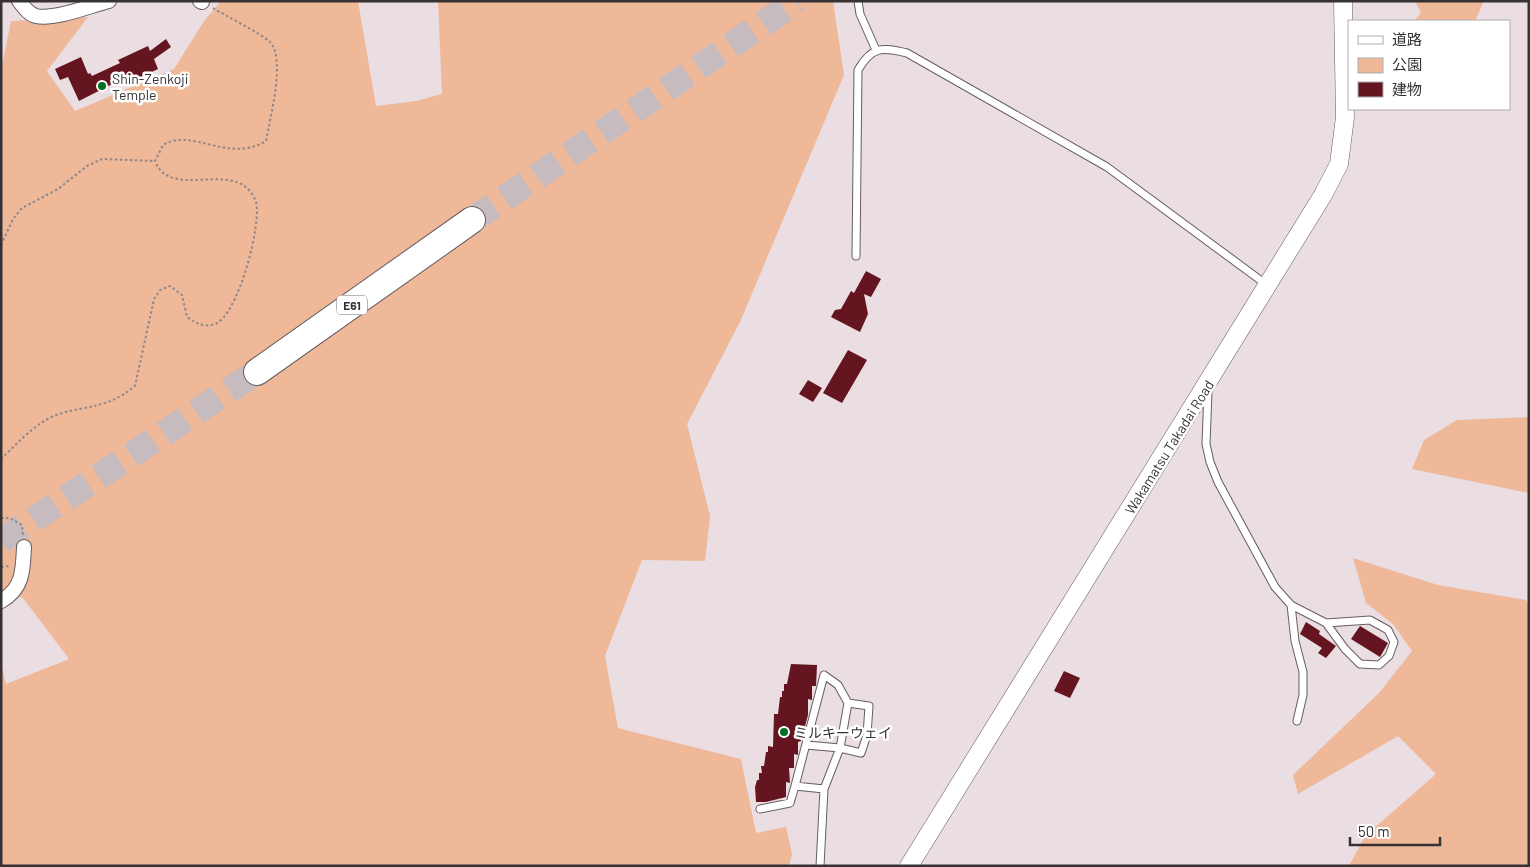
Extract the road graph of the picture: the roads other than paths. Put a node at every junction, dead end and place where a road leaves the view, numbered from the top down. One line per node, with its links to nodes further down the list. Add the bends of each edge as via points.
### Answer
1 (19, 1): 2 (street, via 36,16)
2 (109, 1)
3 (858, 1): 5 (lane, via 860,14)
4 (1343, 1): 8 (street, Wakamatsu Takadai Road, via 1345,117 1339,164 1324,195)
5 (876, 50): 7 (lane, via 865,58 858,70); 8 (lane, via 887,48 907,53 1106,167)
6 (472, 220): 9 (highway, E61)
7 (856, 256)
8 (1268, 285): 10 (street, Wakamatsu Takadai Road)
9 (257, 372)
10 (1208, 383): 13 (lane, via 1206,444 1210,462 1275,587); 23 (street, Wakamatsu Takadai Road)
11 (24, 547): 12 (street, via 21,582)
12 (1, 601)
13 (1291, 605): 14 (lane); 16 (lane, via 1294,641 1303,672 1303,695)
14 (1326, 623): 14 (lane, via 1370,620 1388,630 1394,642 1388,656 1379,665 1360,664 1344,649)
15 (848, 703): 17 (lane, via 838,685 824,675); 18 (lane); 18 (lane, via 869,706 867,735 861,753)
16 (1297, 722)
17 (806, 745): 18 (lane); 19 (lane)
18 (840, 748): 20 (lane)
19 (795, 786): 20 (lane); 21 (lane, via 790,803)
20 (824, 789): 22 (lane)
21 (760, 809)
22 (820, 866)
23 (909, 866)

